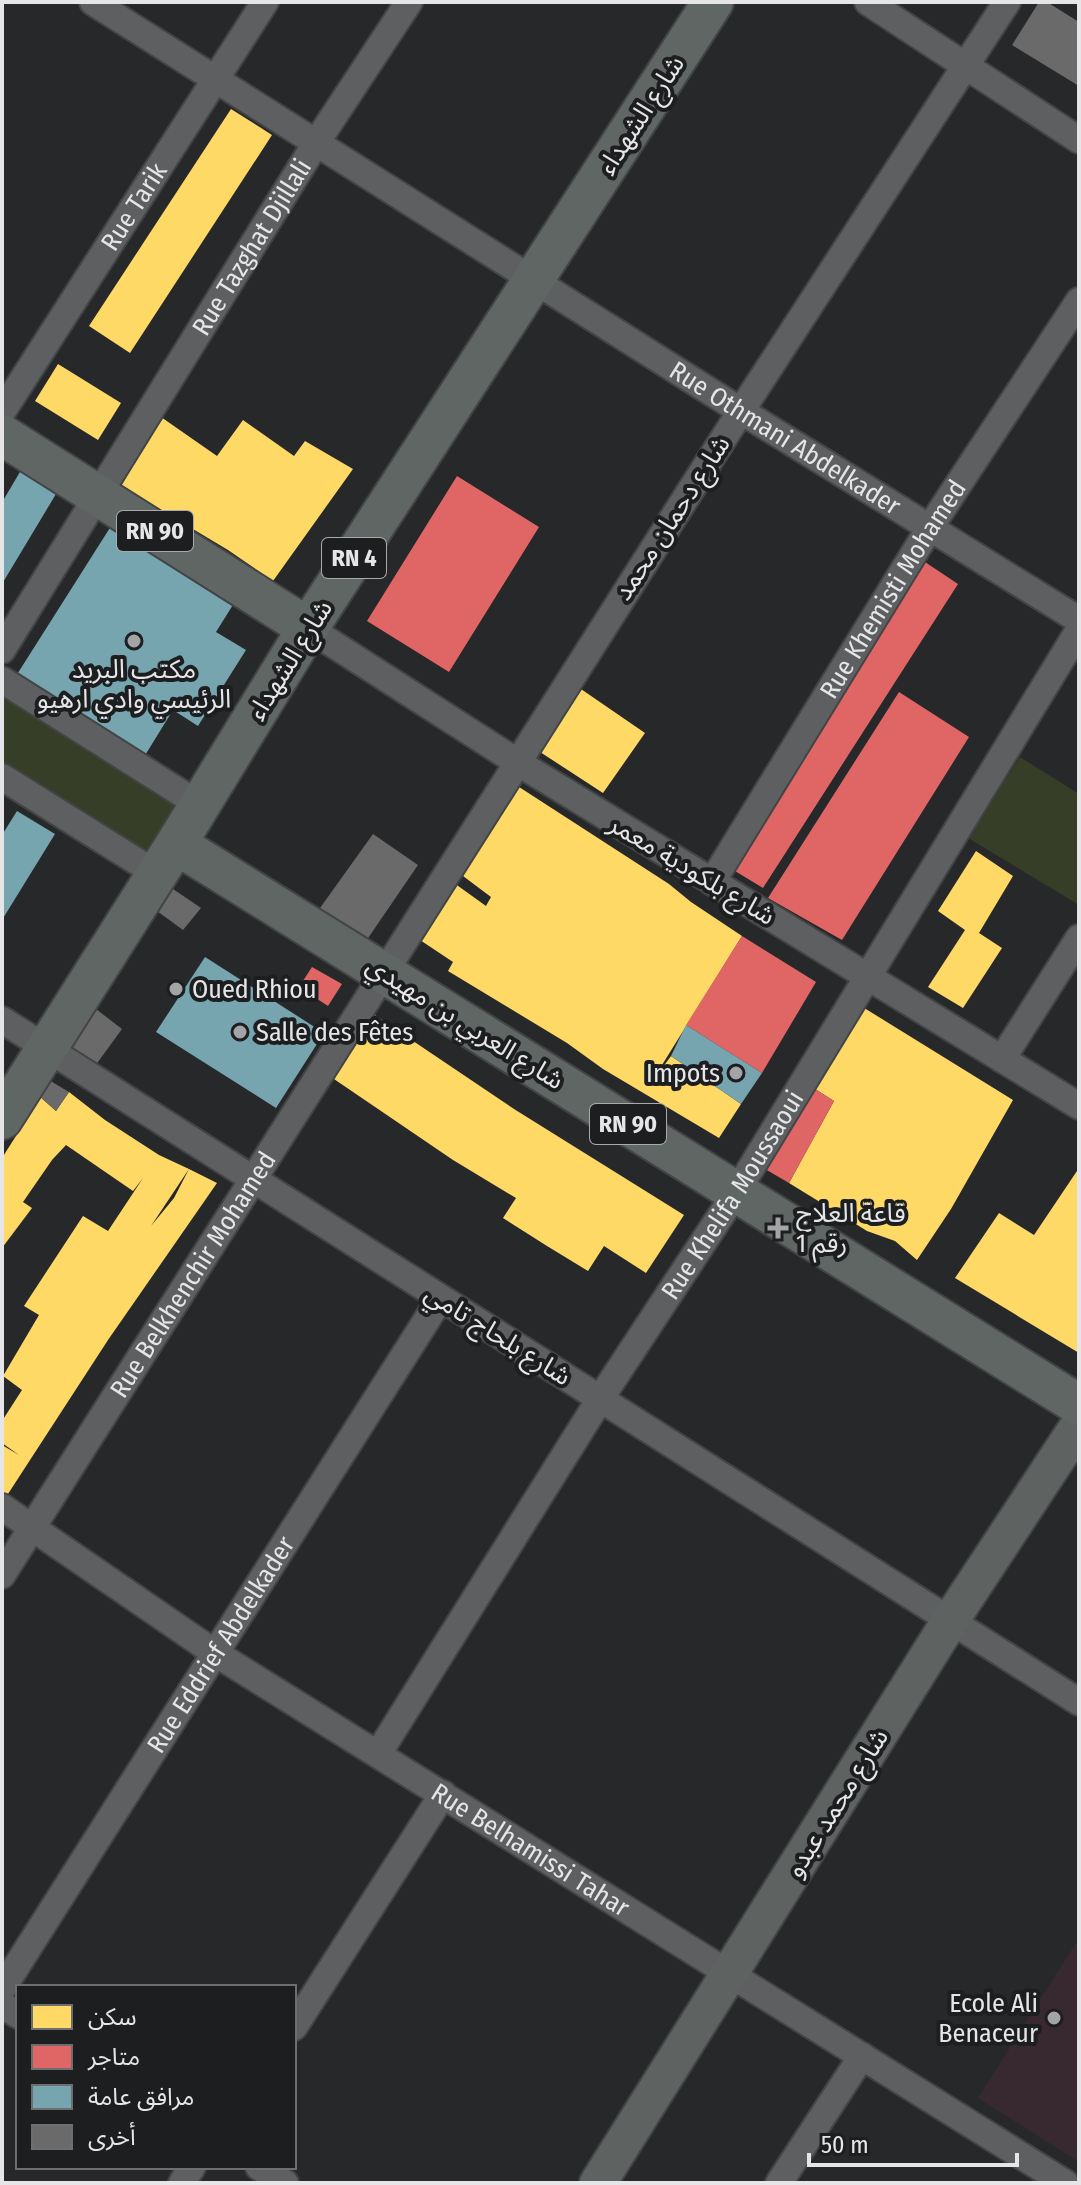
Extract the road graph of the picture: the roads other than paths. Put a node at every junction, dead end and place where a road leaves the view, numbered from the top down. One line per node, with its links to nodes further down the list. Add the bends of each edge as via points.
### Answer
1 (93, 2): 8 (street, Rue Othmani Abdelkader)
2 (265, 2): 8 (street, Rue Tarik)
3 (409, 2): 10 (street, Rue Tazghat Djillali)
4 (713, 2): 11 (main road, شارع الشهداء / RN 4)
5 (868, 2): 7 (street)
6 (1007, 2): 7 (street, شارع دحمان محمد)
7 (964, 67): 9 (street); 13 (street, شارع دحمان محمد)
8 (216, 79): 10 (street, Rue Othmani Abdelkader); 14 (street, Rue Tarik)
9 (1079, 140)
10 (316, 143): 11 (street, Rue Othmani Abdelkader); 16 (street, Rue Tazghat Djillali)
11 (535, 280): 13 (street, Rue Othmani Abdelkader); 19 (main road, شارع الشهداء / RN 4)
12 (1079, 301): 17 (street, Rue Khemisti Mohamed)
13 (741, 411): 17 (street, Rue Othmani Abdelkader); 23 (street, شارع دحمان محمد)
14 (2, 412)
15 (2, 435): 16 (main road, RN 90)
16 (98, 494): 19 (main road, RN 90); 21 (street, Rue Tazghat Djillali)
17 (929, 529): 18 (street, Rue Othmani Abdelkader); 27 (street, Rue Khemisti Mohamed)
18 (1079, 620)
19 (308, 628): 23 (street, شارع بلكودية معمر); 25 (main road, شارع الشهداء / RN 4)
20 (1079, 630): 30 (street, Rue Khelifa Moussaoui)
21 (2, 650)
22 (2, 680): 25 (street)
23 (517, 762): 27 (street, شارع بلكودية معمر); 29 (street, شارع دحمان محمد)
24 (2, 777): 26 (street)
25 (200, 805): 26 (main road, شارع الشهداء / RN 4)
26 (167, 859): 29 (main road, شارع العربي بن مهيدي / RN 90); 32 (main road, شارع الشهداء / RN 4)
27 (712, 882): 30 (street, شارع بلكودية معمر)
28 (1079, 938): 33 (street)
29 (384, 973): 36 (street, Rue Belkhenchir Mohamed); 37 (main road, شارع العربي بن مهيدي / RN 90)
30 (866, 975): 33 (street, شارع بلكودية معمر); 37 (street, Rue Khelifa Moussaoui)
31 (2, 1020): 32 (street, شارع بلحاج تامي)
32 (47, 1049): 35 (main road, شارع الشهداء / RN 4); 36 (street, شارع بلحاج تامي)
33 (1002, 1059): 34 (street, شارع بلكودية معمر)
34 (1079, 1106)
35 (2, 1119)
36 (251, 1180): 38 (street, شارع بلحاج تامي); 43 (street, Rue Belkhenchir Mohamed)
37 (737, 1191): 39 (street, Rue Khelifa Moussaoui); 40 (main road, شارع العربي بن مهيدي / RN 90)
38 (440, 1299): 39 (street, شارع بلحاج تامي); 46 (street, Rue Eddrief Abdelkader)
39 (600, 1399): 45 (street, شارع بلحاج تامي); 48 (street, Rue Khelifa Moussaoui)
40 (1079, 1405)
41 (1079, 1425): 45 (street, شارع محمد عبدو)
42 (2, 1507): 43 (street, Rue Belhamissi Tahar)
43 (33, 1527): 44 (street, Rue Belkhenchir Mohamed); 46 (street, Rue Belhamissi Tahar)
44 (2, 1575)
45 (950, 1621): 47 (street, شارع بلحاج تامي); 50 (street, شارع محمد عبدو)
46 (215, 1653): 48 (street, Rue Belhamissi Tahar); 51 (street, Rue Eddrief Abdelkader)
47 (1079, 1702)
48 (378, 1754): 49 (street, Rue Belhamissi Tahar)
49 (443, 1794): 50 (street, Rue Belhamissi Tahar); 52 (street)
50 (731, 1974): 53 (street, Rue Belhamissi Tahar); 56 (street, شارع محمد عبدو)
51 (2, 1989)
52 (296, 2024)
53 (862, 2056): 57 (street); 58 (street, Rue Belhamissi Tahar)
54 (262, 2169): 55 (street)
55 (285, 2183)
56 (598, 2183)
57 (779, 2183)
58 (1065, 2183)

